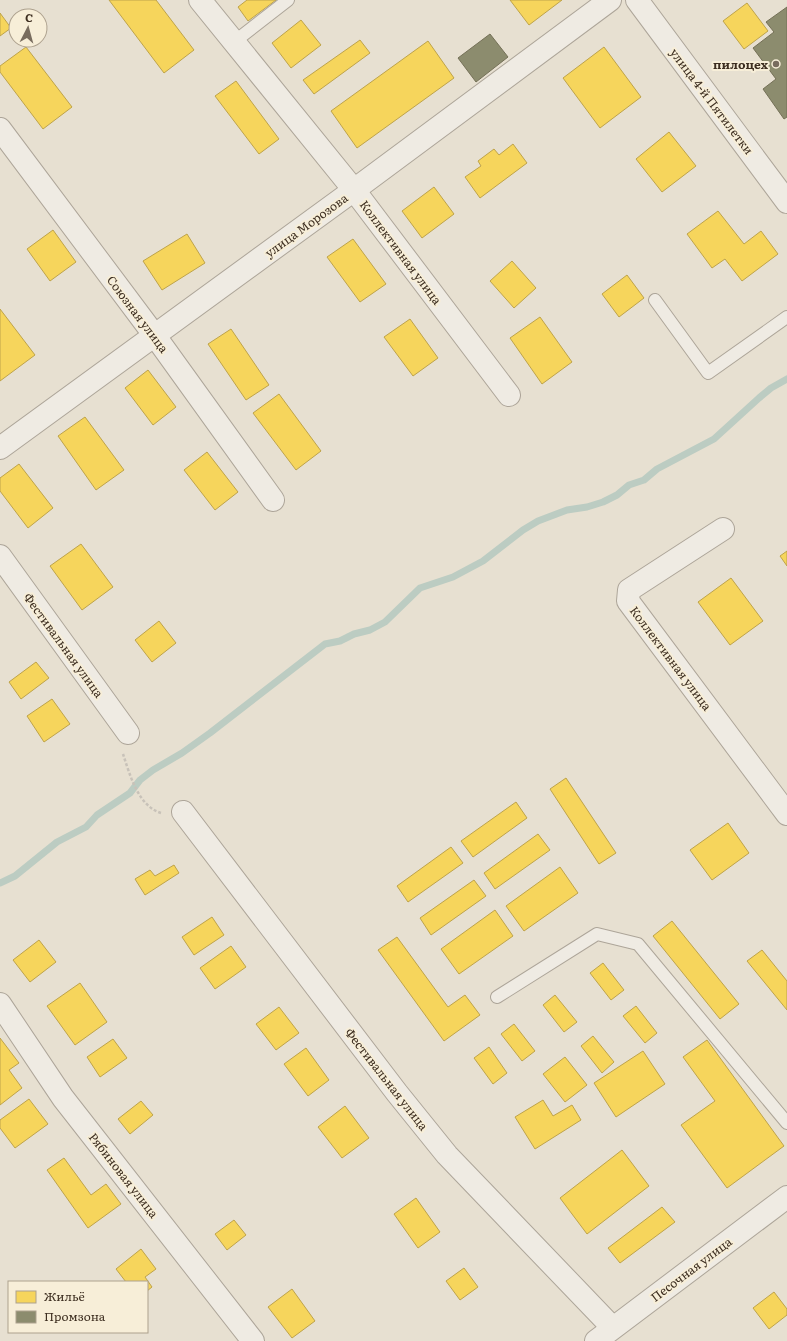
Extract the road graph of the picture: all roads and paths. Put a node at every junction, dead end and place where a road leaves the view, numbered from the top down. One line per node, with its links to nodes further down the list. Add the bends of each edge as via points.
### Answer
1 (200, 0): 5 (street, Коллективная улица)
2 (288, 0): 5 (lane)
3 (610, 0): 7 (street, улица Морозова)
4 (638, 0): 8 (street, улица 4-й Пятилетки)
5 (234, 42): 7 (street, Коллективная улица)
6 (0, 129): 11 (street, Союзная улица)
7 (354, 190): 11 (street, улица Морозова); 12 (street, Коллективная улица)
8 (787, 202)
9 (655, 300): 10 (lane, via 708,373)
10 (787, 317)
11 (155, 336): 13 (street, улица Морозова); 14 (street, Союзная улица)
12 (509, 395)
13 (0, 448)
14 (273, 500)
15 (723, 528): 21 (street, Коллективная улица, via 629,590 628,601)
16 (0, 556): 17 (street, Фестивальная улица)
17 (128, 733)
18 (130, 777): 19 (path)
19 (142, 798)
20 (183, 812): 26 (street, Фестивальная улица, via 447,1155)
21 (787, 814)
22 (498, 997): 24 (lane, via 597,934 638,944)
23 (0, 1004): 27 (street, Рябиновая улица, via 63,1098)
24 (787, 1123)
25 (787, 1197): 26 (street, Песочная улица)
26 (612, 1327): 28 (street, Песочная улица)
27 (253, 1341)
28 (596, 1341)

